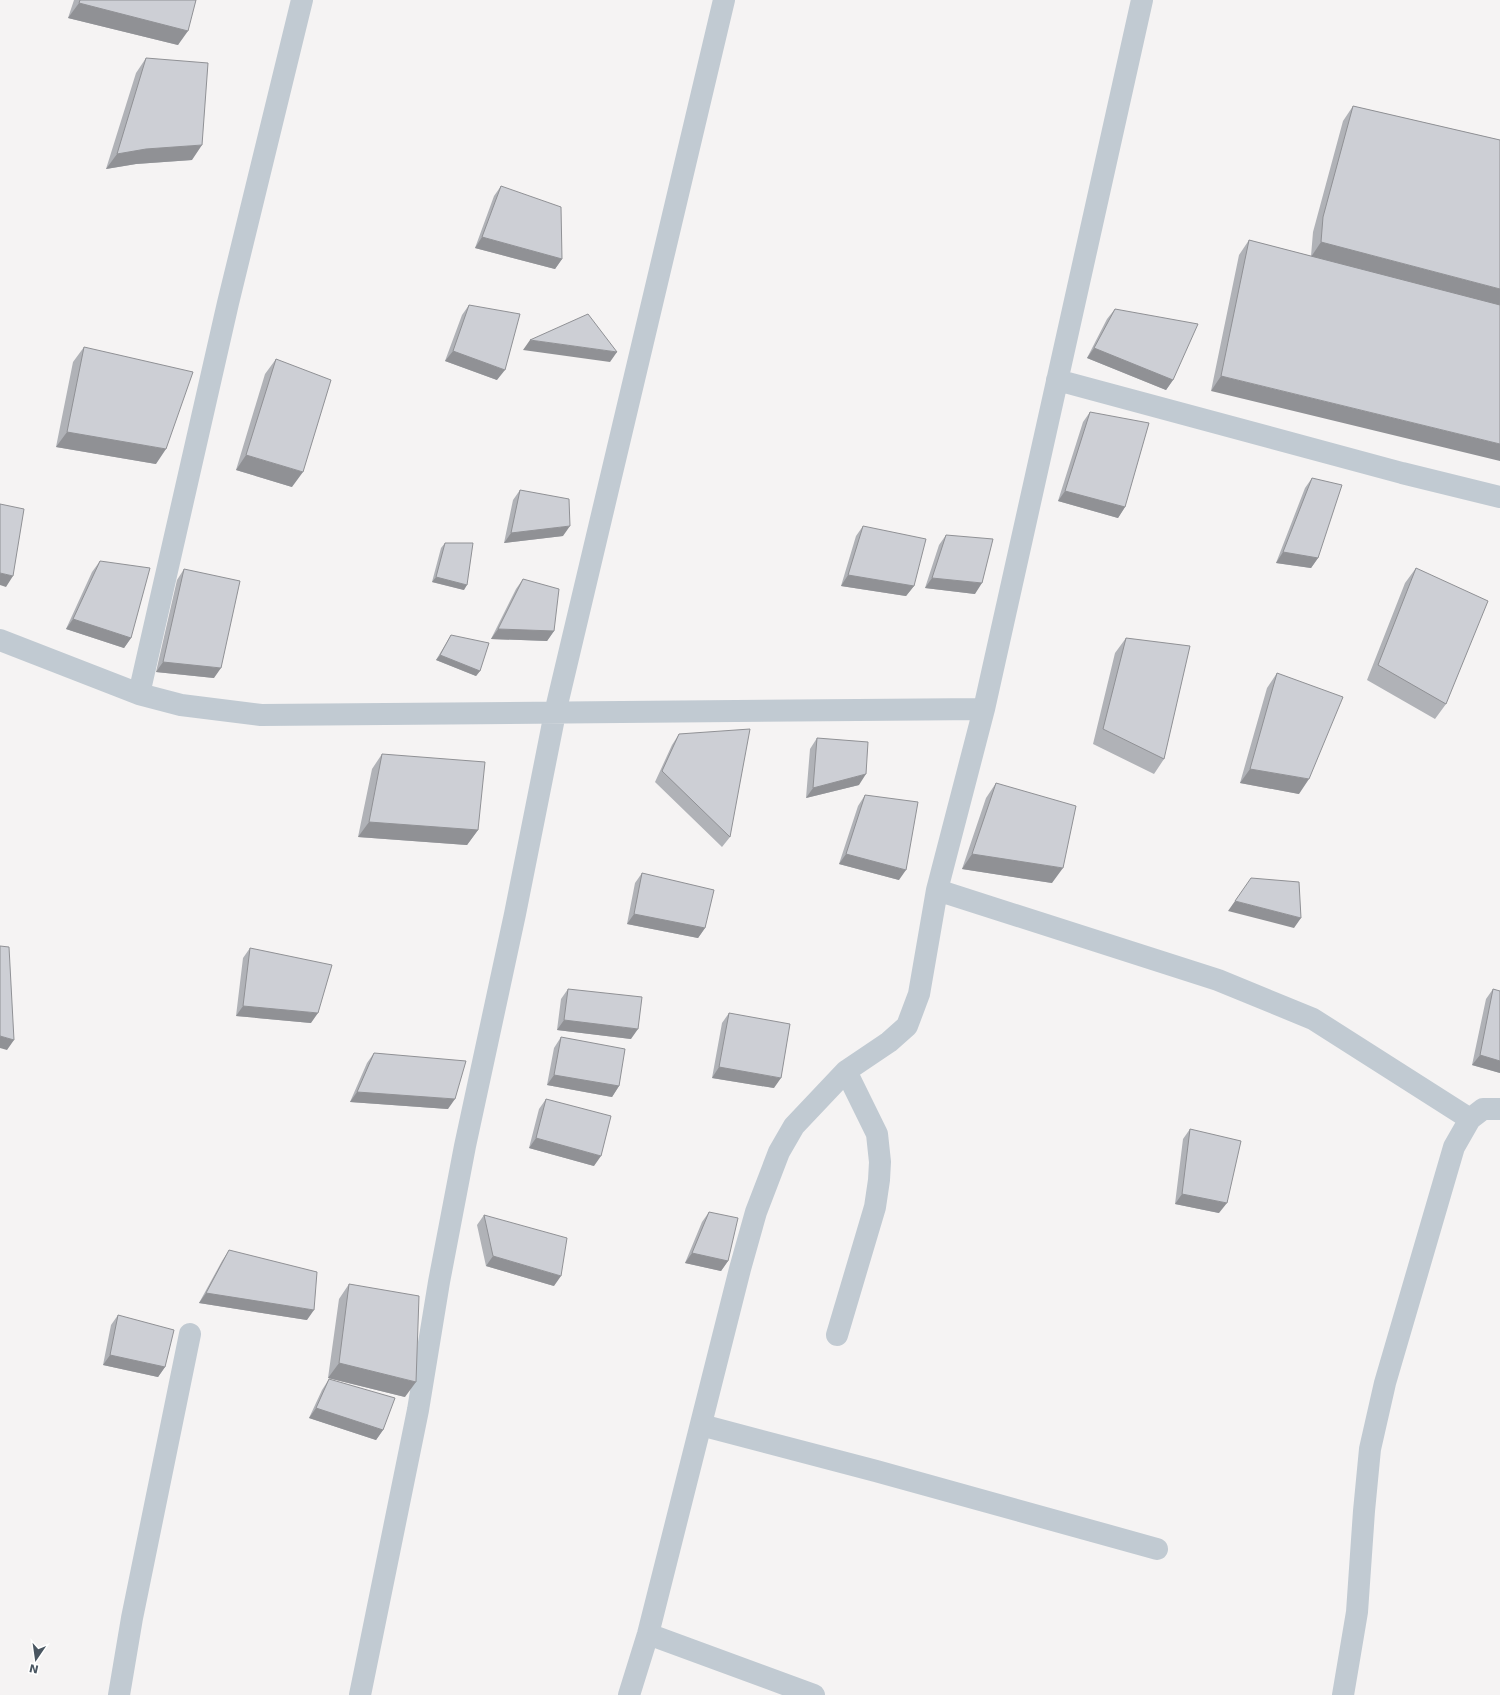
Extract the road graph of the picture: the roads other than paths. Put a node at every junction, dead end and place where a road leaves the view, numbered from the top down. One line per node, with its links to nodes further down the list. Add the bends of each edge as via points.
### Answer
1 (302, 0): 7 (street, via 228,303)
2 (724, 0): 9 (street)
3 (1142, 0): 4 (street)
4 (1057, 380): 5 (street); 8 (street)
5 (1500, 497)
6 (0, 640): 7 (street)
7 (139, 694): 9 (street, via 182,705 261,715)
8 (984, 709): 9 (street); 10 (street)
9 (555, 713): 20 (street, via 516,914 465,1146 418,1410)
10 (938, 890): 11 (street, via 919,994 907,1026 889,1042); 13 (street, via 1218,980 1313,1020)
11 (846, 1071): 15 (street, via 877,1134 880,1162 875,1207); 16 (street, via 794,1126 779,1152 752,1226)
12 (1500, 1109): 13 (street, via 1483,1109)
13 (1470, 1119): 23 (street, via 1454,1147 1385,1383 1372,1442 1357,1612)
14 (190, 1334): 19 (street, via 132,1618)
15 (837, 1335)
16 (701, 1425): 17 (street); 18 (street)
17 (1157, 1549)
18 (648, 1634): 21 (street); 22 (street)
19 (119, 1695)
20 (360, 1695)
21 (629, 1695)
22 (814, 1695)
23 (1343, 1695)

